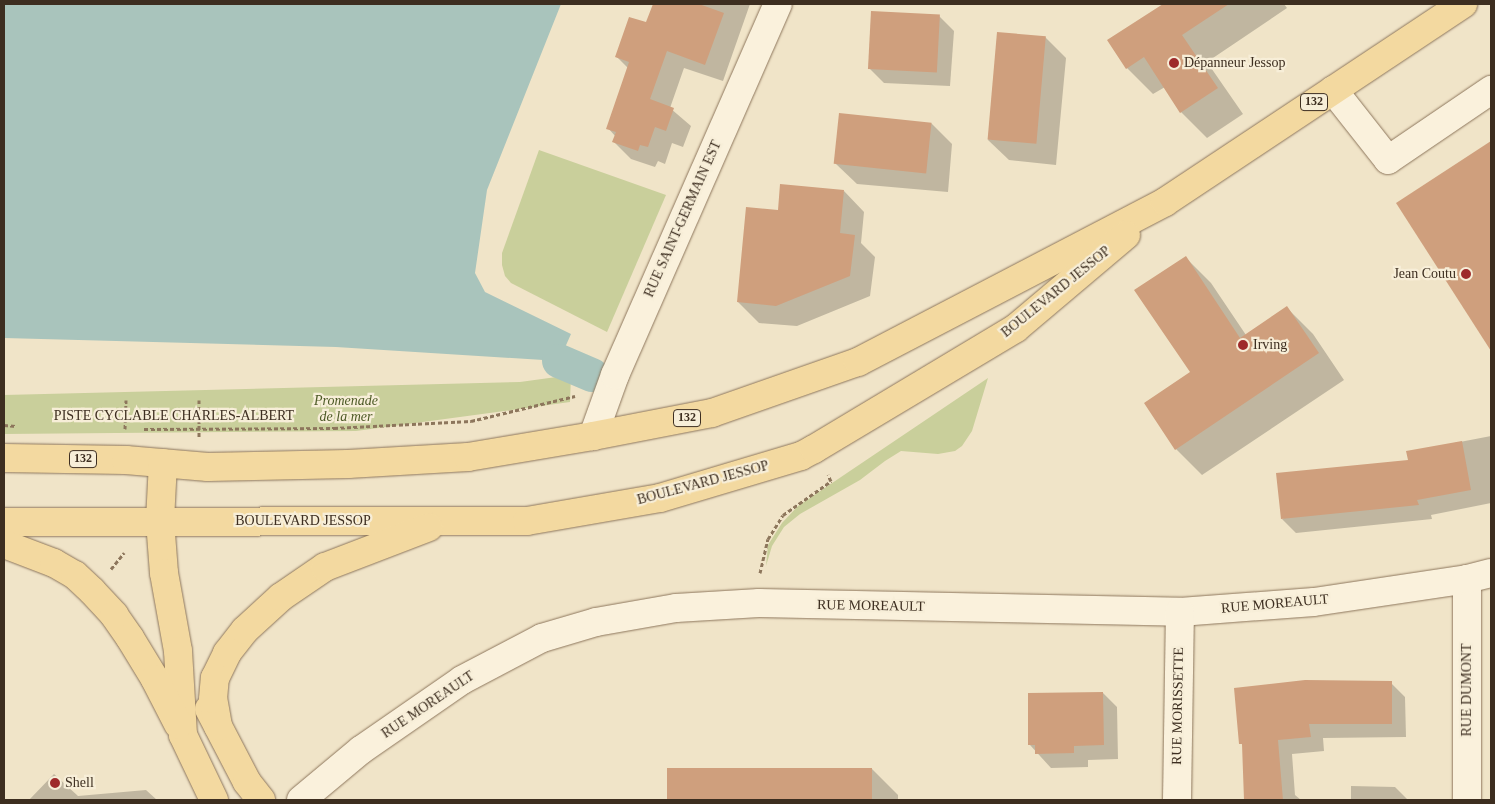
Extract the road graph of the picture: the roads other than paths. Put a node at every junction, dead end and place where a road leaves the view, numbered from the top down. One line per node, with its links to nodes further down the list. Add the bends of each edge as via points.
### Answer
1 (778, 4): 6 (street, RUE SAINT-GERMAIN EST, via 611,387)
2 (1463, 4): 3 (main road, BOULEVARD JESSOP / 132)
3 (1333, 90): 4 (street, via 1388,160); 5 (main road, BOULEVARD JESSOP / 132)
4 (1491, 90)
5 (1165, 202): 6 (main road, BOULEVARD JESSOP / 132, via 858,362 712,413); 11 (main road, BOULEVARD JESSOP / 132, via 1016,328 801,456 660,498 527,521)
6 (593, 436): 8 (main road, BOULEVARD JESSOP / 132, via 459,457 348,464 218,467)
7 (4, 458): 8 (main road, 132)
8 (163, 463): 9 (main road)
9 (160, 521): 10 (main road, 132); 11 (main road, BOULEVARD JESSOP / 132); 15 (main road, via 164,573)
10 (4, 522)
11 (444, 522): 16 (main road, via 325,567 302,581 244,630 227,653 215,678 213,699)
12 (4, 544): 17 (main road, via 54,562 92,590 130,638)
13 (1479, 576): 14 (street, RUE MOREAULT, via 1314,602); 22 (street, RUE DUMONT)
14 (1180, 612): 20 (street, RUE MOREAULT, via 759,603 676,608 596,622 542,638 462,680 361,750); 21 (street, RUE MORISSETTE)
15 (178, 651): 16 (main road); 17 (main road)
16 (218, 726): 19 (main road, via 247,782)
17 (184, 736): 18 (main road)
18 (214, 800)
19 (261, 800)
20 (301, 800)
21 (1177, 800)
22 (1467, 800)

